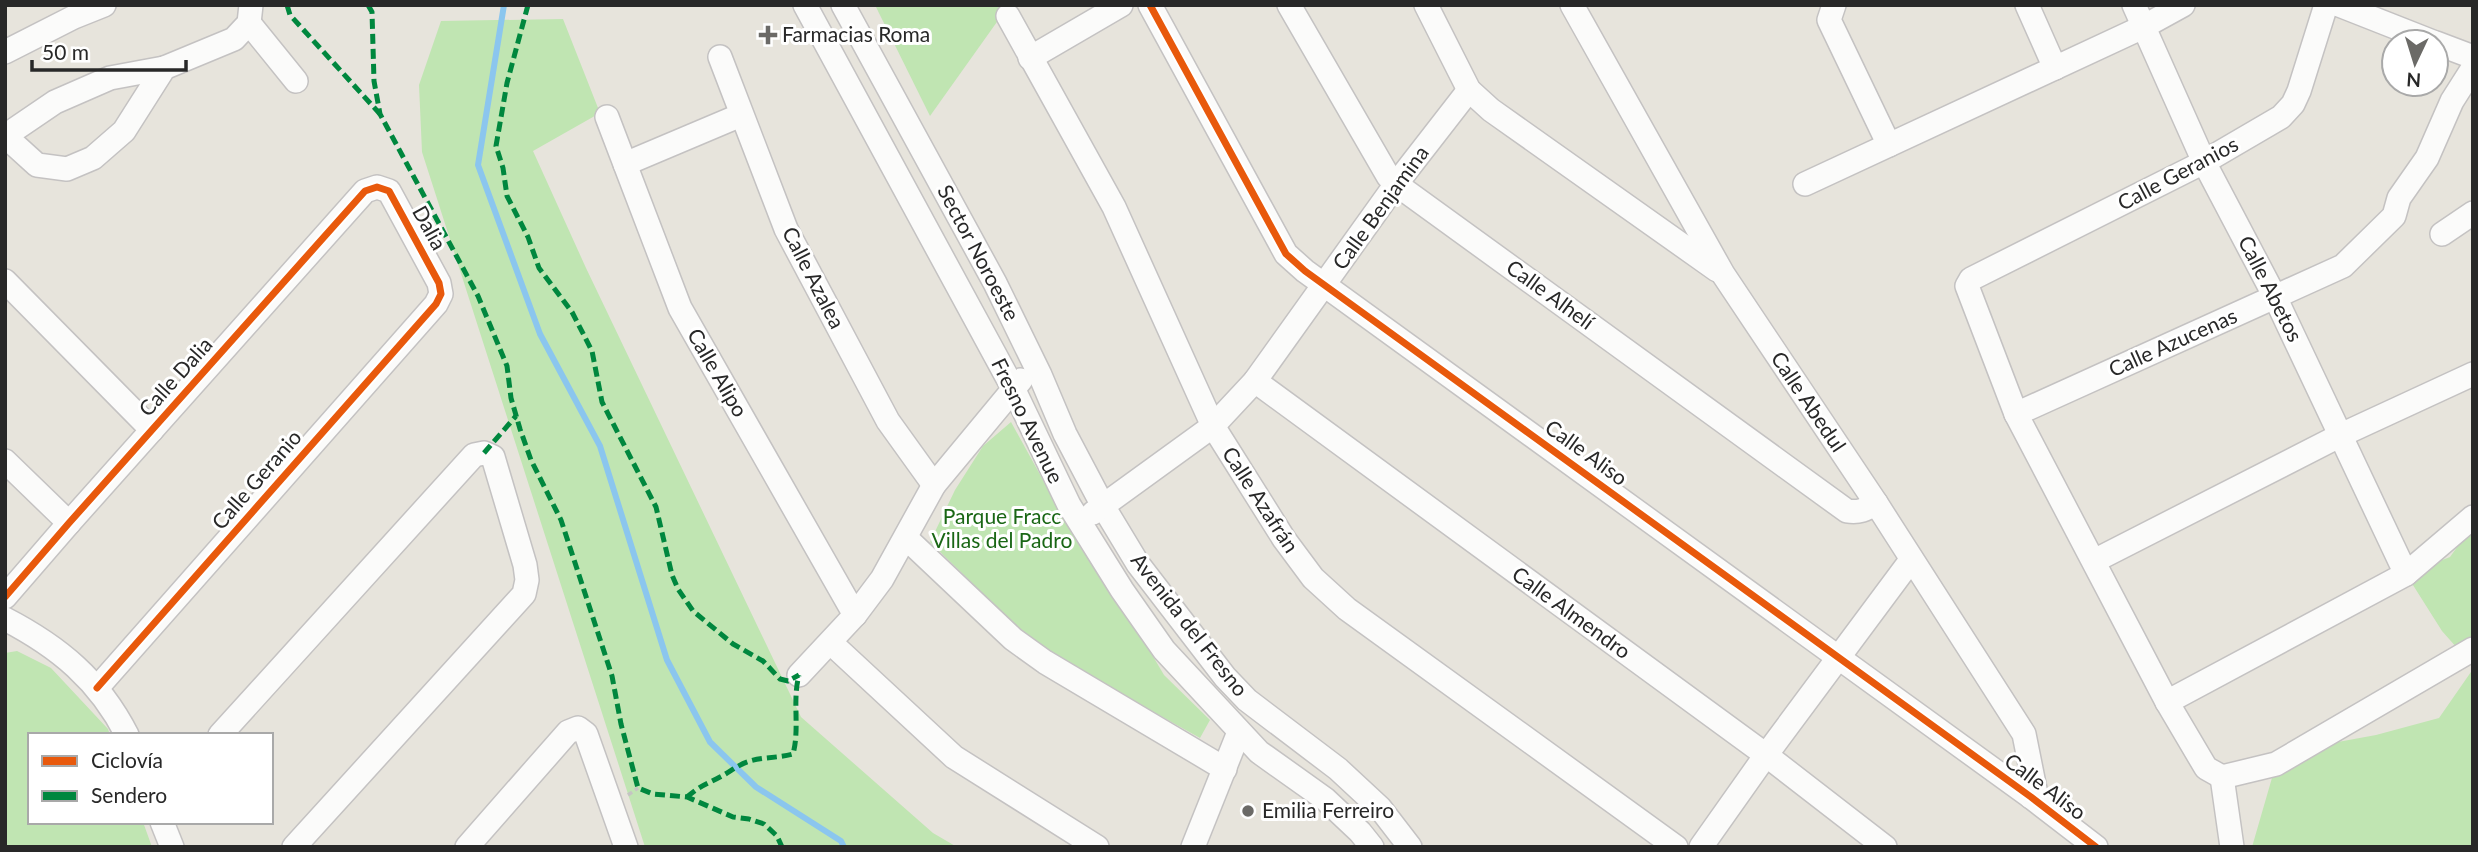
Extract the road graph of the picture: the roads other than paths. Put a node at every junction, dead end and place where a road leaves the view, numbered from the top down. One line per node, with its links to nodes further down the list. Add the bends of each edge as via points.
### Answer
1 (104, 5): 20 (street)
2 (805, 5): 48 (street, Fresno Avenue)
3 (1121, 5): 23 (street)
4 (1150, 5): 42 (street, Calle Aliso, via 1286,254)
5 (1289, 5): 35 (street, Calle Alhelí)
6 (1426, 5): 28 (street)
7 (1572, 5): 40 (street, Calle Abedul)
8 (2026, 5): 25 (street)
9 (2134, 5): 17 (street, Calle Abetos)
10 (2182, 5): 17 (street)
11 (2326, 5): 33 (street, Calle Geranios, via 2293,104 2281,117)
12 (2339, 5): 18 (street)
13 (844, 6): 45 (street, Sector Noroeste)
14 (1833, 6): 32 (street, via 1829,20)
15 (250, 14): 24 (street, via 234,39); 27 (street)
16 (1008, 16): 23 (street, Calle Azafrán)
17 (2143, 27): 25 (street); 33 (street, Calle Abetos)
18 (2397, 28)
19 (2450, 49): 22 (street)
20 (5, 52)
21 (720, 57): 29 (street, Calle Azalea)
22 (2473, 57)
23 (1030, 58): 50 (street, Calle Azafrán, via 1114,206)
24 (164, 68): 31 (street, via 110,78 55,102); 31 (street, via 124,131 93,158 68,169 37,165)
25 (2055, 68): 32 (street)
26 (2473, 68): 44 (street, Calle Azucenas, via 2452,101 2427,158 2399,198 2394,216 2343,265)
27 (296, 81)
28 (1469, 90): 35 (street, Calle Benjamina); 40 (street)
29 (741, 116): 34 (street); 54 (street, Calle Azalea, via 786,229 888,422)
30 (607, 117): 34 (street, Calle Alipo)
31 (5, 136)
32 (1889, 145): 36 (street)
33 (2204, 162): 44 (street, Calle Abetos); 49 (street, Calle Geranios, via 1971,279 1967,286)
34 (625, 164): 65 (street, Calle Alipo, via 680,308)
35 (1396, 184): 42 (street, Calle Benjamina); 55 (street, Calle Alhelí, via 1847,511 1855,513)
36 (1805, 184)
37 (377, 187): 43 (street, Dalia, via 389,191); 51 (street, Calle Dalia, via 365,191)
38 (2473, 213): 39 (street)
39 (2442, 234)
40 (1723, 274): 55 (street, Calle Abedul)
41 (5, 281): 51 (street)
42 (1324, 285): 47 (street, Calle Benjamina); 69 (street, Calle Aliso)
43 (441, 294): 71 (street, Calle Geranio)
44 (2275, 297): 49 (street, Calle Azucenas); 52 (street, Calle Abetos)
45 (1035, 365): 48 (street); 56 (street, Sector Noroeste)
46 (2473, 374): 52 (street)
47 (1255, 381): 50 (street, Calle Benjamina); 76 (street, Calle Almendro)
48 (1013, 388): 54 (street); 59 (street, Fresno Avenue)
49 (2015, 414): 62 (street)
50 (1213, 426): 56 (street, Calle Benjamina); 89 (street, Calle Azafrán, via 1284,539 1313,578 1347,609)
51 (152, 430): 58 (street, Calle Dalia)
52 (2341, 435): 62 (street); 63 (street, Calle Abetos)
53 (5, 461): 58 (street)
54 (934, 485): 60 (street)
55 (1876, 503): 61 (street, Calle Abedul)
56 (1103, 506): 59 (street, Calle Benjamina); 88 (street, Avenida del Fresno, via 1138,564 1225,677 1338,769 1380,808)
57 (2473, 516): 63 (street)
58 (69, 523): 64 (street, Calle Dalia)
59 (1079, 524): 73 (street, Fresno Avenue, via 1164,650)
60 (906, 538): 65 (street); 77 (street, via 1013,639)
61 (1911, 560): 69 (street); 79 (street, Calle Abedul, via 2024,734 2035,789)
62 (2094, 561): 72 (street)
63 (2406, 574): 72 (street)
64 (5, 597)
65 (855, 615): 67 (street)
66 (5, 619): 71 (street, via 56,649)
67 (831, 643): 70 (street); 85 (street, via 954,757)
68 (2473, 649): 78 (street, via 2276,764)
69 (1838, 657): 76 (street); 79 (street, Calle Aliso)
70 (799, 675)
71 (97, 688): 74 (street)
72 (2167, 702): 78 (street, via 2206,768)
73 (1239, 732): 77 (street); 87 (street, Fresno Avenue, via 1325,799)
74 (126, 733)
75 (222, 733): 82 (street, via 474,455 493,457 525,565 524,594)
76 (1766, 755): 90 (street); 91 (street, Calle Almendro)
77 (1225, 769): 86 (street)
78 (2222, 777): 93 (street)
79 (2031, 797): 92 (street, Calle Aliso)
80 (163, 824): 81 (street)
81 (172, 847)
82 (294, 847)
83 (467, 847): 84 (street, via 568,732 578,728 586,734)
84 (626, 847)
85 (1097, 847)
86 (1193, 847)
87 (1372, 847)
88 (1410, 847)
89 (1676, 847)
90 (1701, 847)
91 (1885, 847)
92 (2096, 847)
93 (2232, 847)

